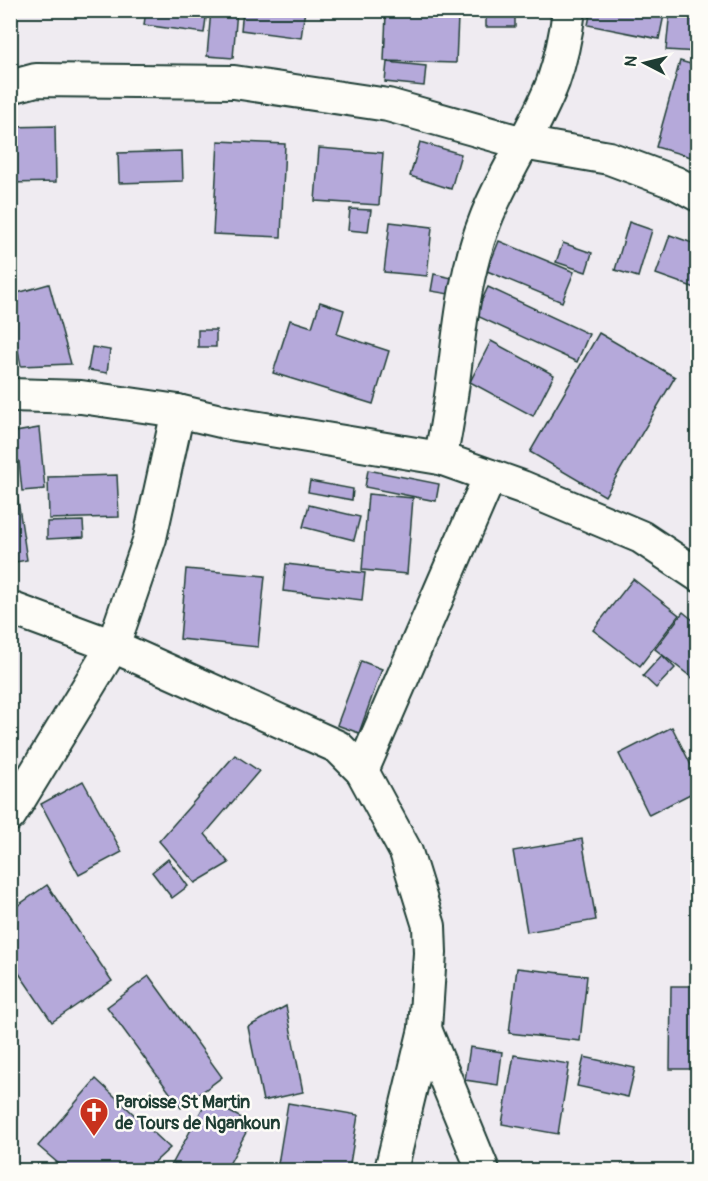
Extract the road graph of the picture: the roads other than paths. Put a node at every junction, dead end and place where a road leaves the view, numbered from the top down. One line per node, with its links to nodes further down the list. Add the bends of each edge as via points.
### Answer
1 (569, 10): 3 (street, via 553,82)
2 (10, 87): 3 (street, via 36,80 234,82 388,105)
3 (523, 143): 4 (street, via 609,158); 7 (street, via 485,220 467,279 450,419)
4 (698, 195)
5 (10, 395): 6 (street, via 81,397)
6 (178, 411): 7 (street); 11 (street, via 150,538)
7 (441, 458): 8 (street)
8 (490, 476): 9 (street, via 641,537); 12 (street)
9 (698, 575)
10 (10, 608): 11 (street)
11 (113, 646): 12 (street, via 338,747); 13 (street)
12 (362, 771): 14 (street, via 406,852 429,926)
13 (10, 815)
14 (425, 1029): 15 (street); 16 (street)
15 (391, 1170)
16 (483, 1170)

